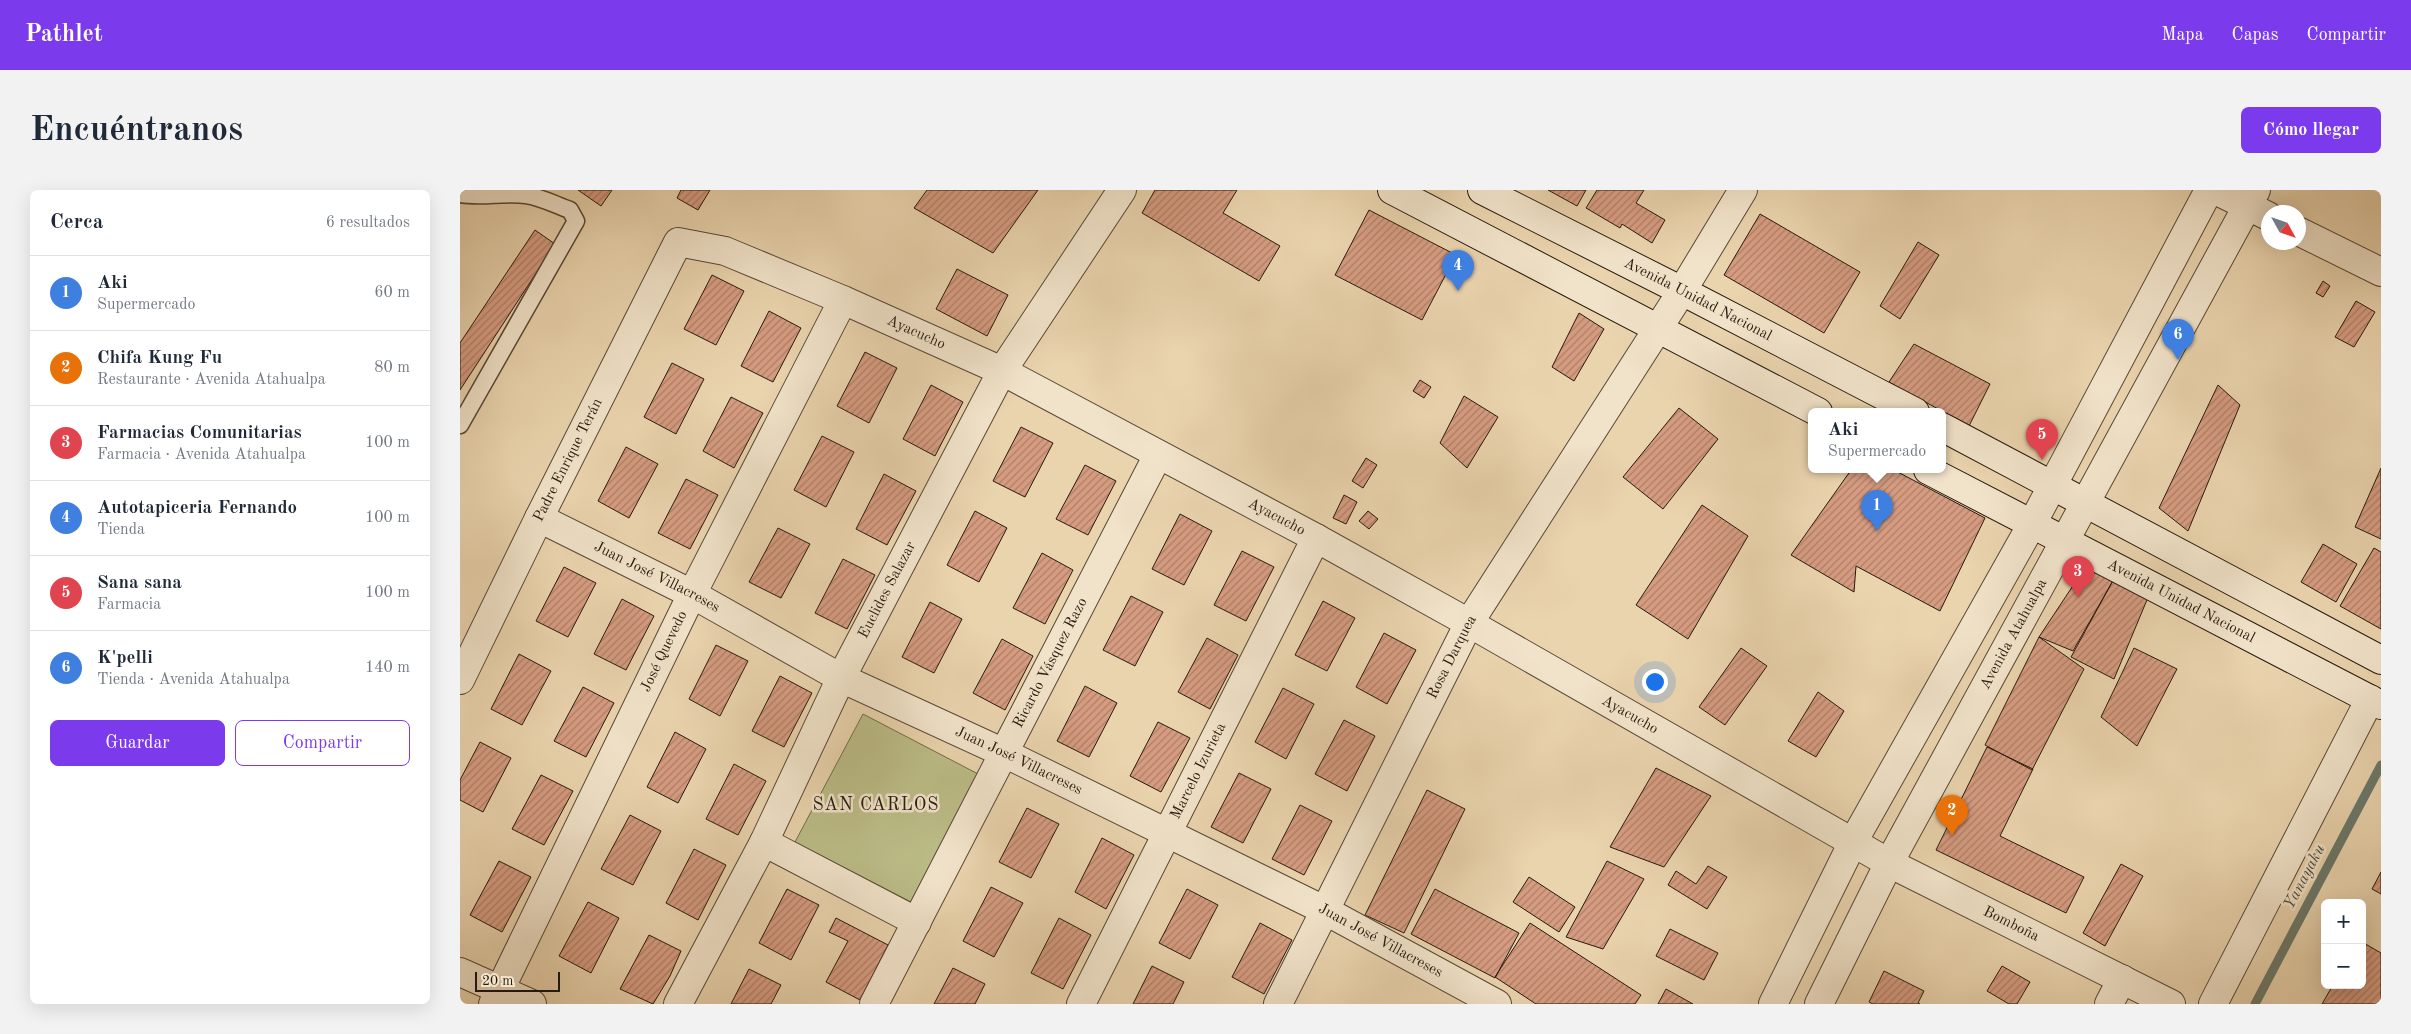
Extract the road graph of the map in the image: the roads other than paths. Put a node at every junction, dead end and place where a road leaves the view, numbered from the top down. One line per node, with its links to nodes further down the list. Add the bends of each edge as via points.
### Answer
1 (1122, 190): 15 (street, Euclides Salazar)
2 (1392, 190): 14 (street)
3 (1482, 190): 12 (street, Avenida Unidad Nacional)
4 (1743, 190): 12 (street, Rosa Darquea)
5 (2209, 190): 22 (street)
6 (2215, 190): 8 (street)
7 (460, 194): 18 (lane, via 527,195 570,210 576,221)
8 (2257, 204): 23 (street, Avenida Atahualpa)
9 (2306, 235): 11 (street)
10 (678, 242): 13 (street, Ayacucho, via 725,251); 24 (street, Padre Enrique Terán)
11 (2381, 272)
12 (1682, 291): 14 (street, Rosa Darquea); 17 (street, Avenida Unidad Nacional)
13 (843, 300): 15 (street, Ayacucho); 28 (street, José Quevedo)
14 (1658, 328): 16 (street); 29 (street, Rosa Darquea)
15 (1002, 372): 20 (street, Ayacucho); 31 (street, Euclides Salazar)
16 (1810, 408)
17 (1907, 408)
18 (460, 425)
19 (1946, 429): 22 (street)
20 (1158, 455): 26 (street, Ayacucho); 34 (street, Ricardo Vásquez Razo)
21 (1934, 473): 25 (street, Avenida Unidad Nacional)
22 (2054, 485): 23 (street); 25 (street)
23 (2087, 503): 27 (street, Avenida Atahualpa); 30 (street)
24 (539, 518): 28 (street, Juan José Villacreses); 32 (street, Padre Enrique Terán)
25 (2032, 524): 27 (street, Avenida Unidad Nacional); 37 (street)
26 (1316, 538): 29 (street, Ayacucho); 35 (street, Marcelo Izurieta)
27 (2065, 541): 33 (street, Avenida Unidad Nacional); 38 (street, Avenida Atahualpa)
28 (692, 594): 31 (street, Juan José Villacreses); 43 (street, José Quevedo)
29 (1470, 623): 37 (street, Ayacucho); 39 (street, Rosa Darquea)
30 (2381, 660)
31 (841, 678): 34 (street, Juan José Villacreses); 36 (street, Euclides Salazar)
32 (460, 680)
33 (2375, 702): 54 (street)
34 (1004, 753): 35 (street, Juan José Villacreses); 40 (street, Ricardo Vásquez Razo)
35 (1167, 833): 39 (street, Juan José Villacreses); 47 (street, Marcelo Izurieta)
36 (764, 842): 40 (street); 45 (street, Euclides Salazar)
37 (1853, 842): 38 (street, Bomboña); 50 (street)
38 (1889, 863): 42 (street, Bomboña); 51 (street, Avenida Atahualpa)
39 (1324, 910): 48 (street, Rosa Darquea); 49 (street, Juan José Villacreses)
40 (917, 922): 46 (street, Ricardo Vásquez Razo)
41 (460, 972): 43 (street)
42 (2122, 979): 52 (street); 53 (street, Bomboña)
43 (496, 997): 44 (street)
44 (532, 1004)
45 (678, 1004)
46 (874, 1004)
47 (1081, 1004)
48 (1278, 1004)
49 (1497, 1004)
50 (1773, 1004)
51 (1819, 1004)
52 (2109, 1004)
53 (2171, 1004)
54 (2213, 1004)

